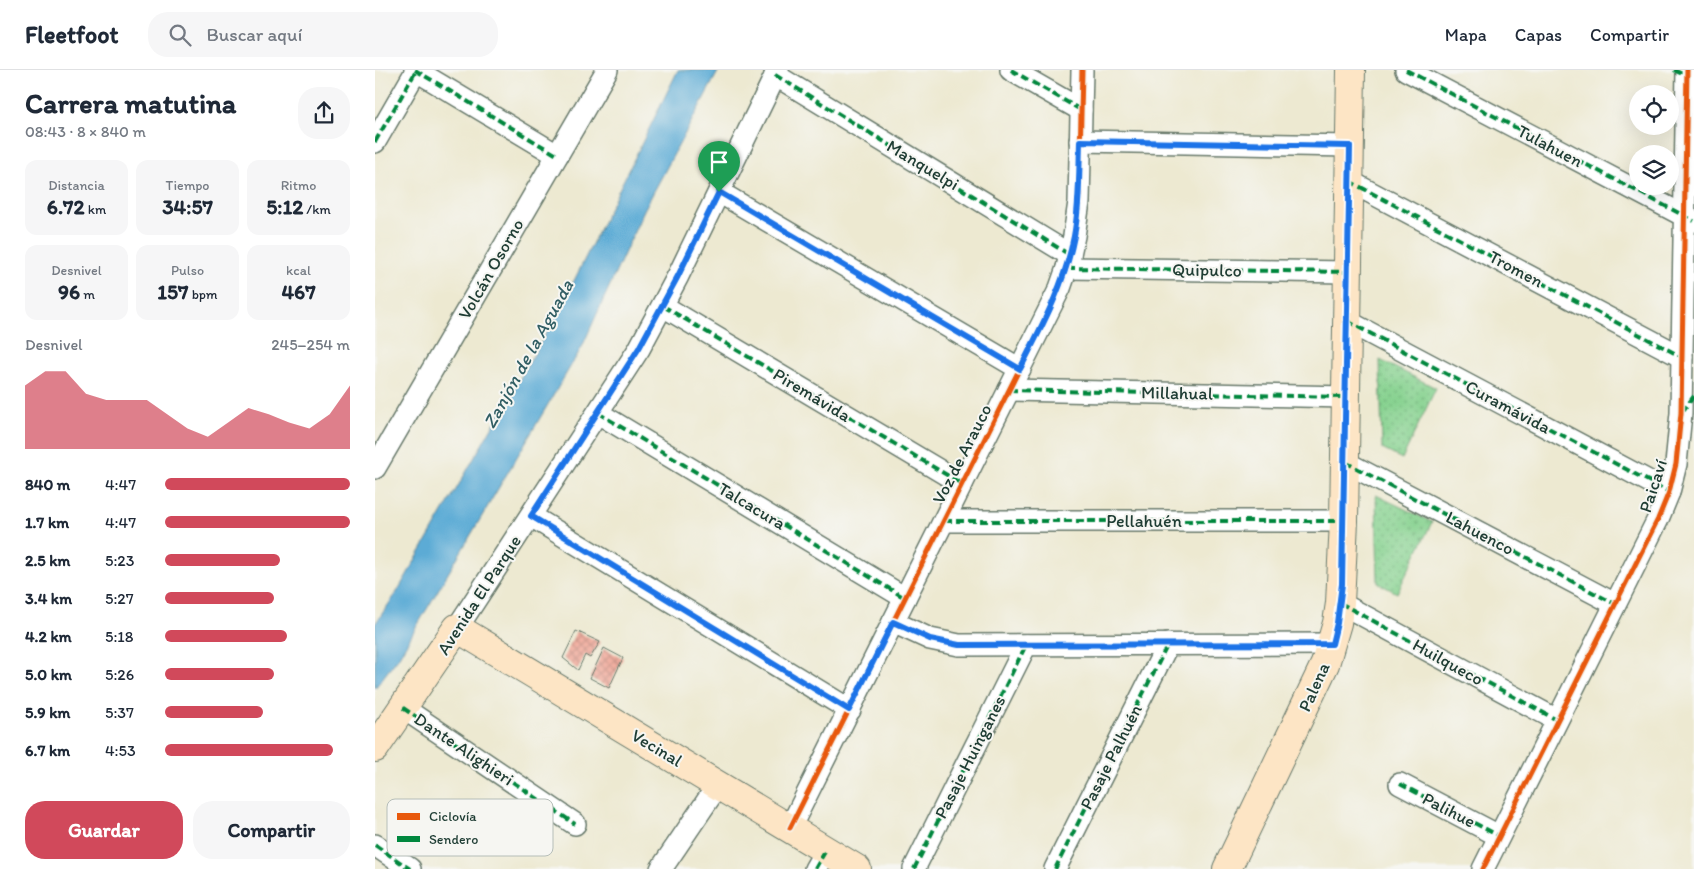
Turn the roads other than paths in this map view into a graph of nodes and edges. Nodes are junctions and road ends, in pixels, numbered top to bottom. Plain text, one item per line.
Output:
1 (415, 70) edge
2 (607, 70) edge
3 (1011, 70) edge
4 (1082, 70) edge
5 (1351, 70) edge
6 (1406, 70) edge
7 (776, 73) edge
8 (1685, 74) edge
9 (1081, 110) junction
10 (1080, 141) junction
11 (375, 142) edge
12 (1350, 146) junction
13 (557, 155) junction
14 (1349, 181) junction
15 (719, 192) junction
16 (1689, 219) edge
17 (1068, 261) junction
18 (1348, 272) junction
19 (663, 306) junction
20 (1347, 321) junction
21 (1682, 357) junction
22 (1020, 369) junction
23 (1009, 390) junction
24 (1346, 397) junction
25 (1688, 404) edge
26 (598, 413) junction
27 (1345, 462) junction
28 (375, 468) edge
29 (1685, 469) edge
30 (962, 484) junction
31 (1669, 492) junction
32 (531, 516) junction
33 (944, 521) junction
34 (1343, 521) junction
35 (905, 598) junction
36 (1340, 603) junction
37 (1615, 604) junction
38 (893, 622) junction
39 (457, 628) junction
40 (1168, 644) junction
41 (1332, 644) junction
42 (1026, 645) junction
43 (403, 708) junction
44 (849, 710) junction
45 (1557, 720) junction
46 (375, 748) edge
47 (1399, 784) dead end
48 (718, 785) junction
49 (538, 799) edge
50 (553, 809) edge
51 (575, 824) dead end
52 (790, 828) junction
53 (1499, 836) junction
54 (375, 846) edge
55 (387, 854) edge
56 (390, 856) edge
57 (821, 860) edge
58 (410, 869) edge
59 (661, 869) edge
60 (857, 869) edge
61 (914, 869) edge
62 (1055, 869) edge
63 (1227, 869) edge
64 (1483, 869) edge

1 - 11 street
1 - 13 street
2 - 13 street, Volcán Osorno
3 - 9 street
4 - 9 street, Voz de Arauco
5 - 12 street, Palena
6 - 16 street, Tulahuen
7 - 15 street, Avenida El Parque
7 - 17 street, Manquelpi
8 - 16 street, Paicaví
9 - 10 street, Voz de Arauco
10 - 12 street
10 - 17 street, Voz de Arauco
12 - 14 street, Palena
13 - 28 street, Volcán Osorno
14 - 18 street, Palena
14 - 21 street, Tromen
15 - 19 street, Avenida El Parque
15 - 22 street
16 - 21 street, Paicaví
17 - 18 street, Quipulco
17 - 22 street, Voz de Arauco
18 - 20 street, Palena
19 - 26 street, Avenida El Parque
19 - 30 street, Piremávida
20 - 24 street, Palena
20 - 31 street, Curamávida
21 - 25 street, Paicaví
22 - 23 street, Voz de Arauco
23 - 24 street, Millahual
23 - 30 street, Voz de Arauco
24 - 27 street, Palena
25 - 29 street, Paicaví
26 - 32 street, Avenida El Parque
26 - 35 street, Talcacura
27 - 34 street, Palena
27 - 37 street, Lahuenco
29 - 31 street, Paicaví
30 - 33 street, Voz de Arauco
31 - 37 street, Paicaví
32 - 39 street, Avenida El Parque
32 - 44 street
33 - 34 street, Pellahuén
33 - 35 street, Voz de Arauco
34 - 36 street, Palena
35 - 38 street, Voz de Arauco
36 - 41 street, Palena
36 - 45 street, Huilqueco
37 - 45 street, Paicaví
38 - 42 street
38 - 44 street, Voz de Arauco
39 - 43 street, Avenida El Parque
39 - 48 street, Vecinal
40 - 41 street
40 - 42 street
40 - 62 street, Pasaje Palhuén
41 - 63 street, Palena
42 - 61 street, Pasaje Huinganes
43 - 46 street, Avenida El Parque
43 - 49 street, Dante Alighieri
44 - 52 street, Voz de Arauco
45 - 53 street, Paicaví
47 - 53 street, Palihue
48 - 52 street, Vecinal
48 - 59 street
50 - 51 street, Dante Alighieri
52 - 57 street, Vecinal
53 - 64 street, Paicaví
54 - 55 street
56 - 58 street
57 - 60 street, Vecinal

